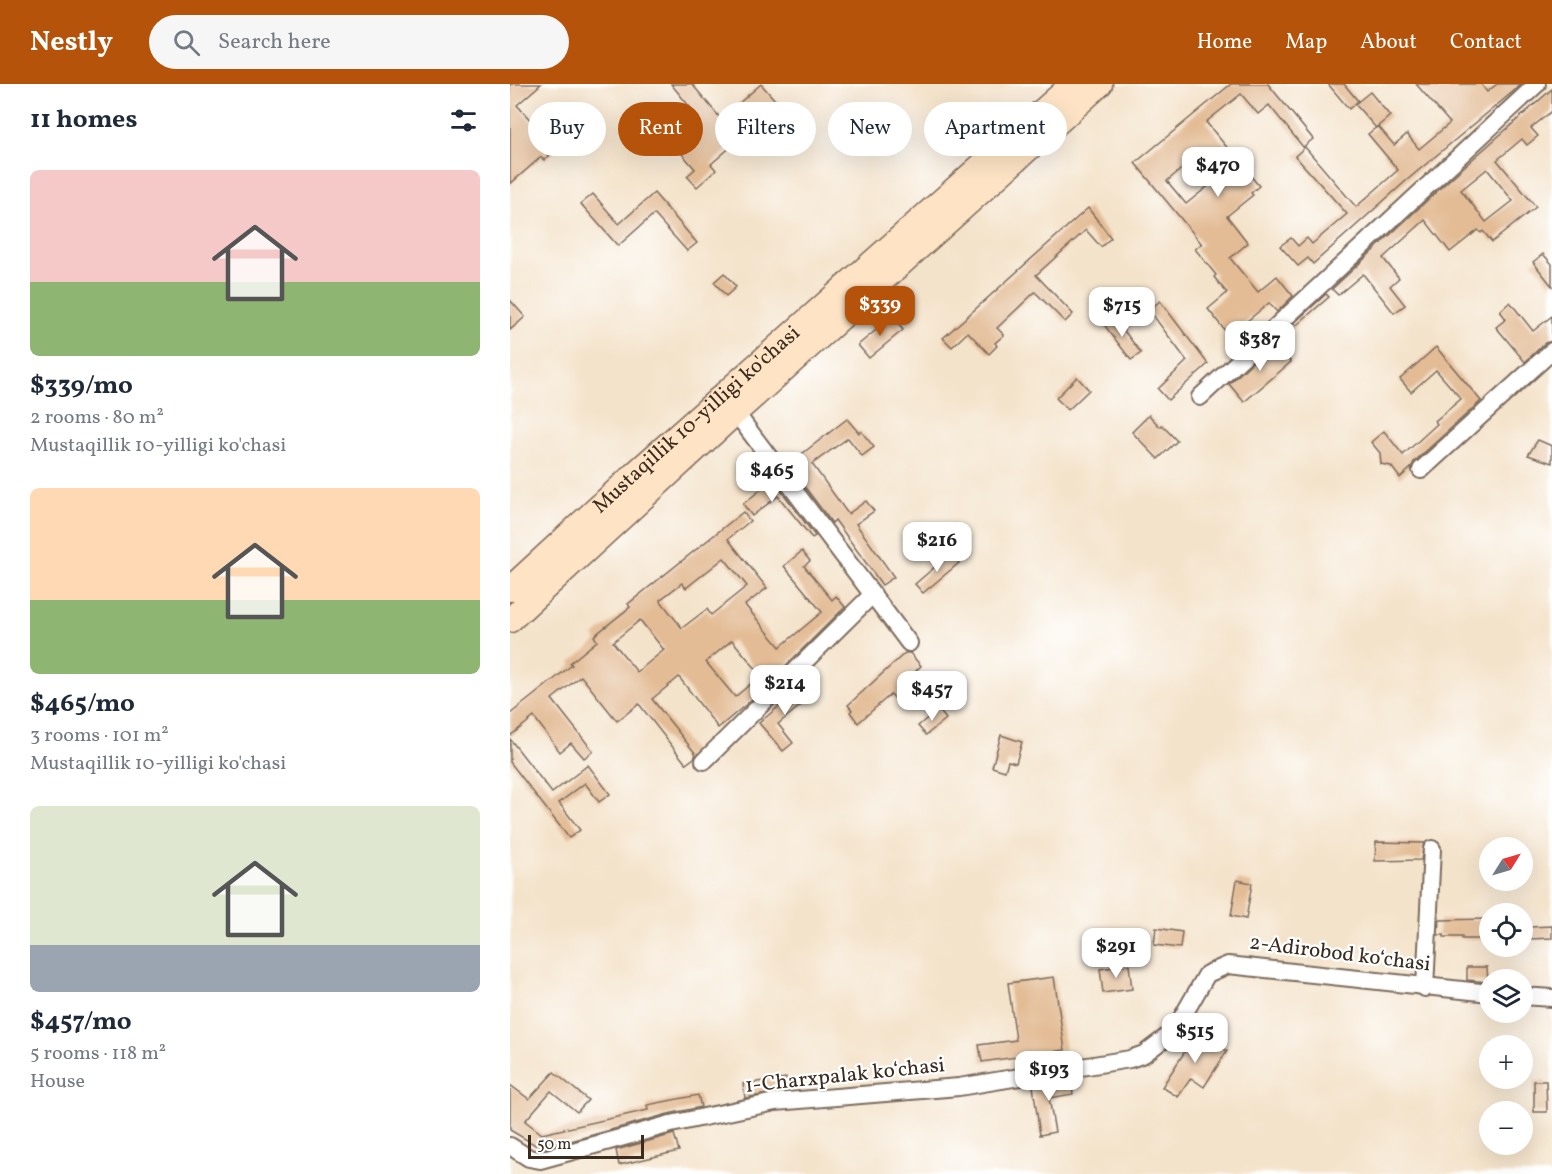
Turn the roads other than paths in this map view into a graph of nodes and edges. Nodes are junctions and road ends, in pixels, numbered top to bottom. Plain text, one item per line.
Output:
1 (1072, 84) edge
2 (1100, 84) edge
3 (1537, 84) edge
4 (1552, 351) edge
5 (1200, 397) dead end
6 (729, 405) junction
7 (1421, 470) dead end
8 (510, 589) edge
9 (873, 594) junction
10 (510, 620) edge
11 (909, 643) dead end
12 (704, 761) dead end
13 (1432, 849) dead end
14 (1425, 988) junction
15 (1479, 992) edge
16 (1533, 997) edge
17 (1552, 998) edge
18 (1154, 1048) joint
19 (510, 1146) edge

1 - 6 main road, Mustaqillik 10-yilligi ko'chasi
2 - 6 main road, Mustaqillik 10-yilligi ko'chasi
3 - 5 street
4 - 7 street
6 - 8 main road, Mustaqillik 10-yilligi ko'chasi
6 - 9 street
6 - 10 main road, Mustaqillik 10-yilligi ko'chasi
9 - 11 street
9 - 12 street
13 - 14 street
14 - 15 street, 2-Adirobod koʻchasi
14 - 18 street, 2-Adirobod koʻchasi
16 - 17 street
18 - 19 street, 1-Charxpalak koʻchasi

